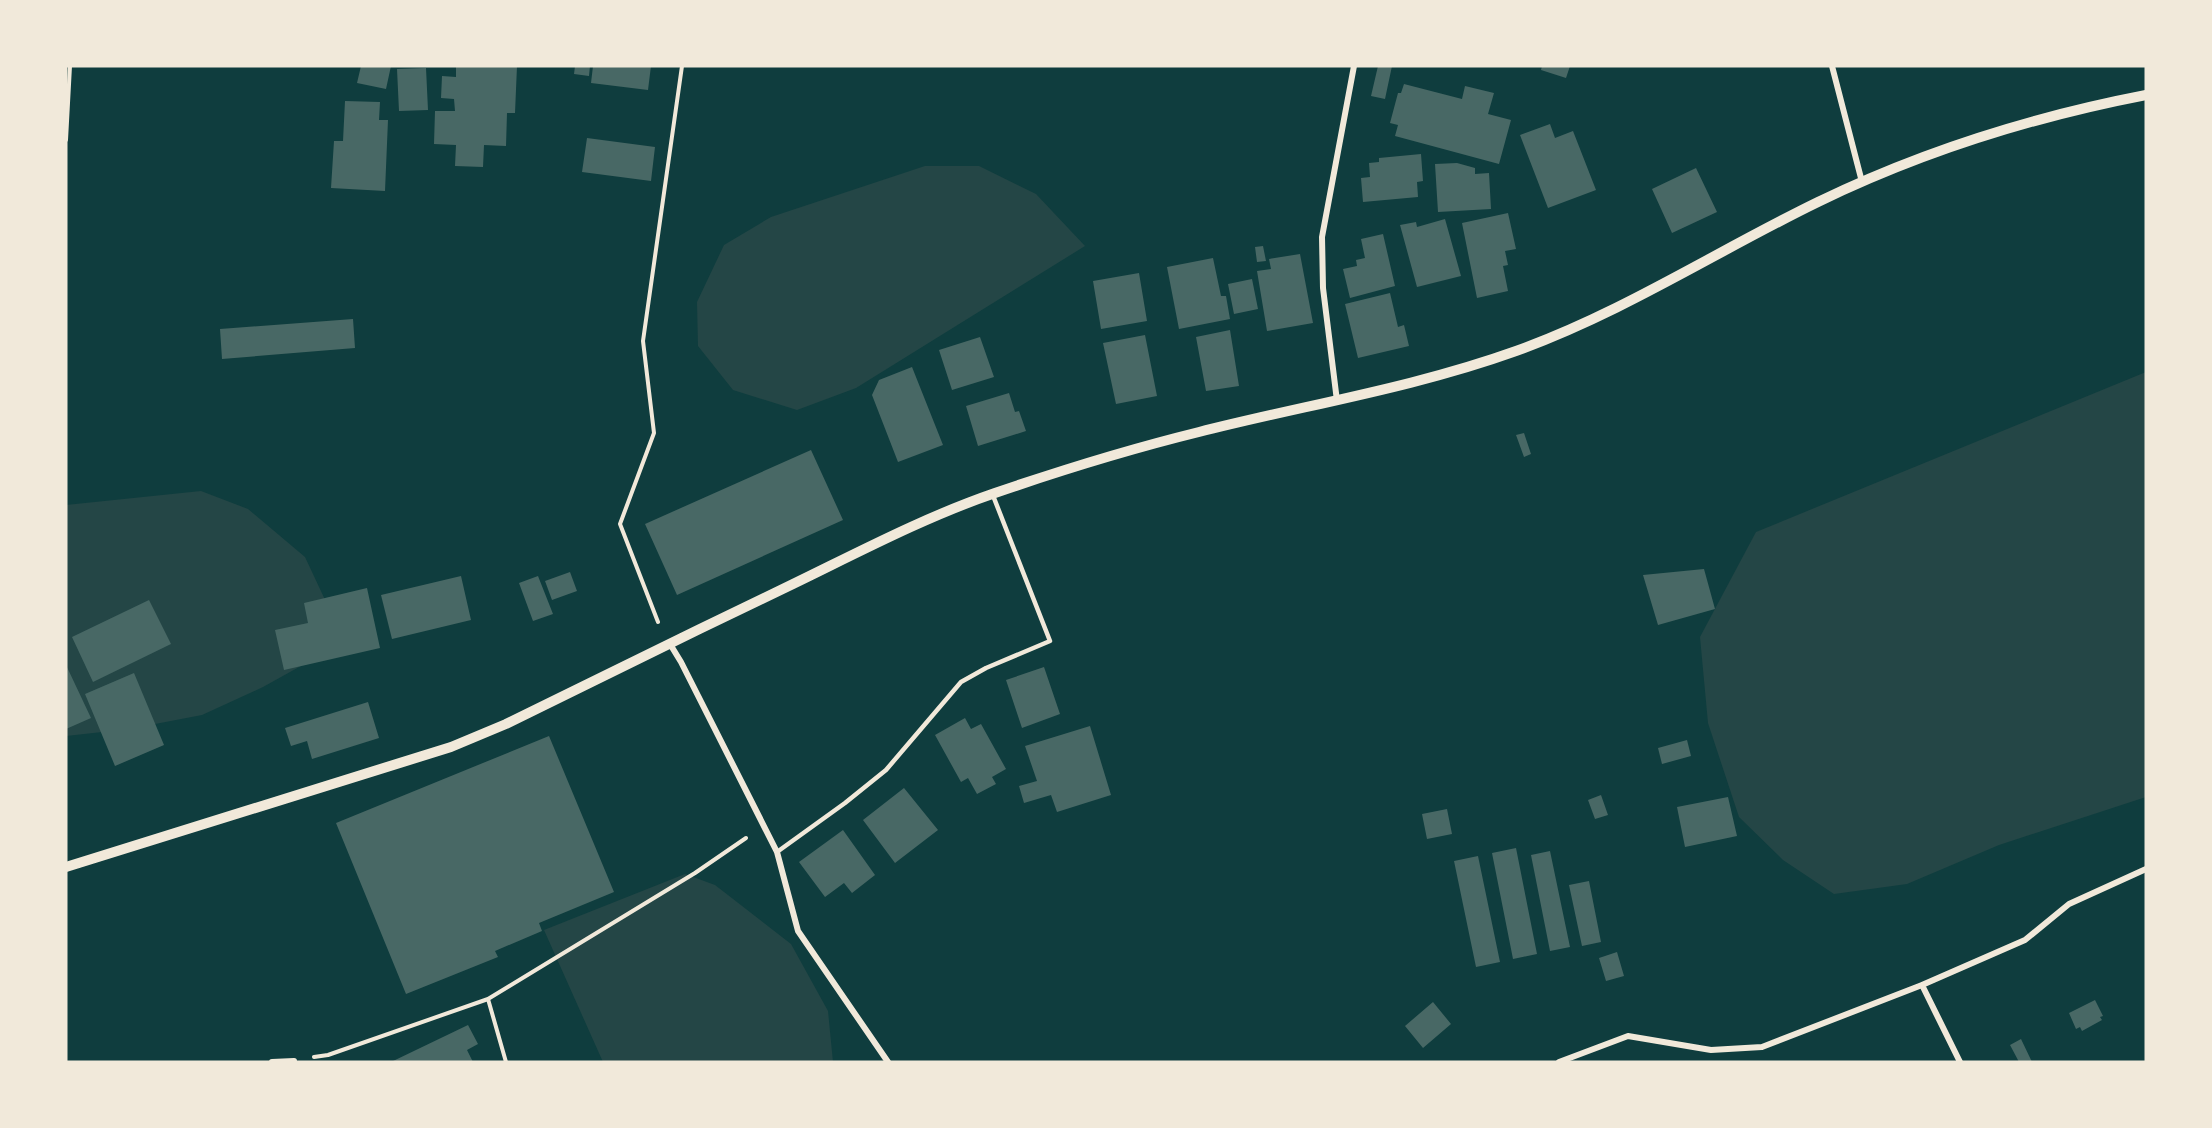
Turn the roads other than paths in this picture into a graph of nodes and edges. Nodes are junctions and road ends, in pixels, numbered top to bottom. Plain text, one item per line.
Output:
1 (1354, 66) edge
2 (1832, 66) edge
3 (2146, 95) edge
4 (1862, 182) junction
5 (1338, 402) junction
6 (992, 493) junction
7 (670, 644) junction
8 (777, 852) junction
9 (66, 867) edge
10 (2146, 869) edge
11 (1922, 985) junction
12 (294, 1060) road end
13 (272, 1062) edge
14 (888, 1062) edge
15 (1558, 1062) edge
16 (1960, 1062) edge

1 - 5 street
2 - 4 street
3 - 4 street
4 - 5 street
5 - 6 street
6 - 7 street
6 - 8 lane
7 - 8 street
7 - 9 street
8 - 14 street
10 - 11 street
11 - 15 street
11 - 16 street
12 - 13 street

